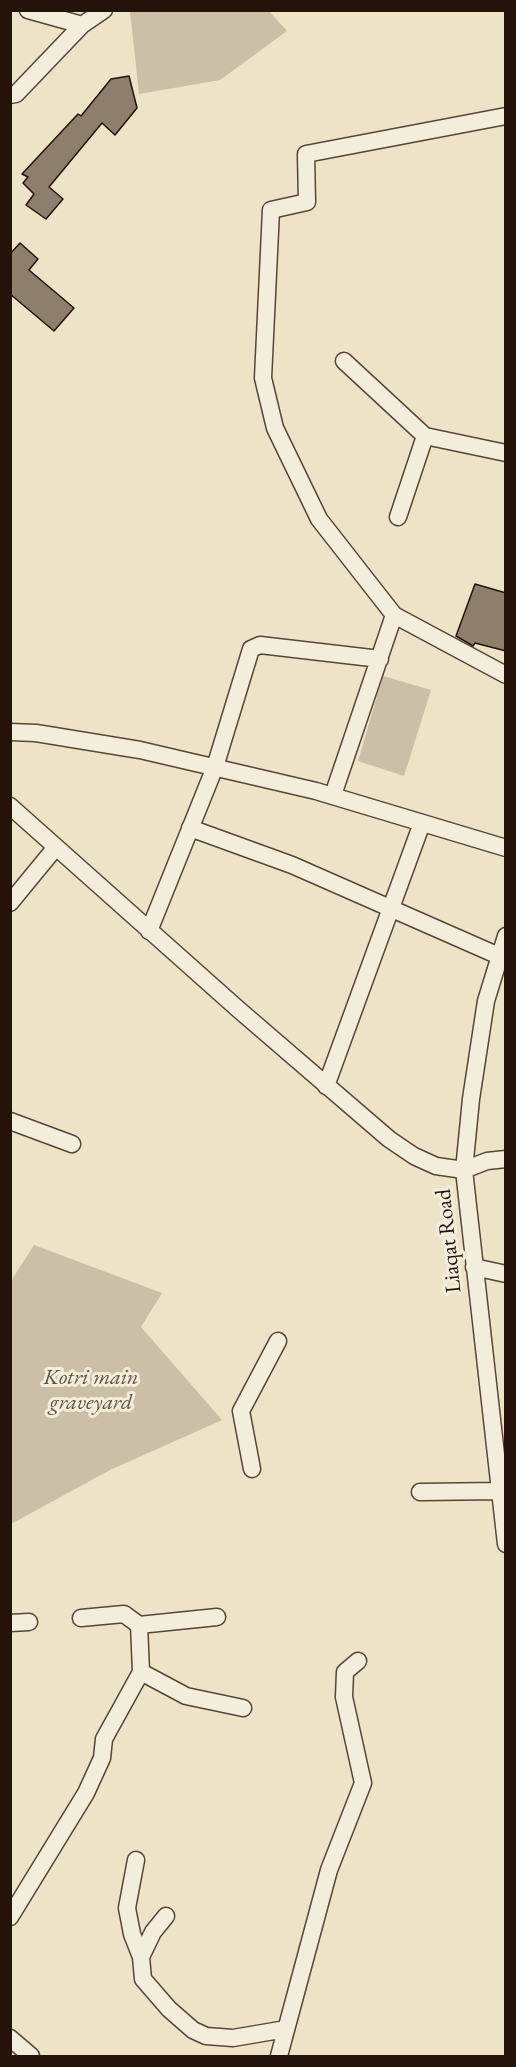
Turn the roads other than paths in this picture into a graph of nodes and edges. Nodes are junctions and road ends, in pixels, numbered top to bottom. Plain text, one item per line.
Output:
1 (28, 10) edge
2 (104, 10) edge
3 (65, 15) edge
4 (82, 25) junction
5 (10, 95) edge
6 (506, 116) edge
7 (344, 361) dead end
8 (425, 436) junction
9 (506, 453) edge
10 (398, 517) dead end
11 (394, 615) junction
12 (380, 659) junction
13 (506, 675) edge
14 (12, 730) edge
15 (215, 767) junction
16 (333, 795) junction
17 (10, 806) edge
18 (422, 823) junction
19 (190, 828) junction
20 (56, 847) junction
21 (506, 848) edge
22 (10, 903) edge
23 (390, 909) junction
24 (149, 931) junction
25 (506, 936) edge
26 (500, 956) junction
27 (326, 1086) junction
28 (10, 1121) edge
29 (72, 1144) dead end
30 (506, 1159) edge
31 (464, 1170) junction
32 (474, 1267) junction
33 (506, 1274) edge
34 (278, 1341) dead end
35 (252, 1469) dead end
36 (499, 1491) junction
37 (420, 1492) dead end
38 (506, 1544) edge
39 (217, 1617) dead end
40 (81, 1618) dead end
41 (29, 1622) dead end
42 (10, 1623) edge
43 (140, 1625) junction
44 (358, 1661) dead end
45 (141, 1672) junction
46 (243, 1708) dead end
47 (136, 1860) dead end
48 (18, 1889) edge
49 (10, 1917) edge
50 (166, 1917) dead end
51 (141, 1957) junction
52 (286, 2029) junction
53 (10, 2038) edge
54 (31, 2056) edge
55 (279, 2056) edge

1 - 3 street
2 - 4 street
3 - 4 street
4 - 5 street
6 - 11 street
7 - 8 street
8 - 9 street
8 - 10 street
11 - 12 street
11 - 13 street
12 - 15 street
12 - 16 street
14 - 15 street
15 - 16 street
15 - 19 street
16 - 18 street
17 - 20 street
18 - 21 street
18 - 23 street
19 - 23 street
19 - 24 street
20 - 22 street
20 - 24 street
23 - 26 street
23 - 27 street
24 - 27 street
25 - 26 street, Liaqat Road
26 - 31 street, Liaqat Road
27 - 31 street
28 - 29 street
30 - 31 street
31 - 32 street, Liaqat Road
32 - 33 street
32 - 36 street, Liaqat Road
34 - 35 street
36 - 37 street
36 - 38 street, Liaqat Road
39 - 43 street
40 - 43 street
41 - 42 street
43 - 45 street
44 - 52 street
45 - 46 street
45 - 48 street
47 - 51 street
48 - 49 street
50 - 51 street
51 - 52 street
52 - 55 street
53 - 54 street

